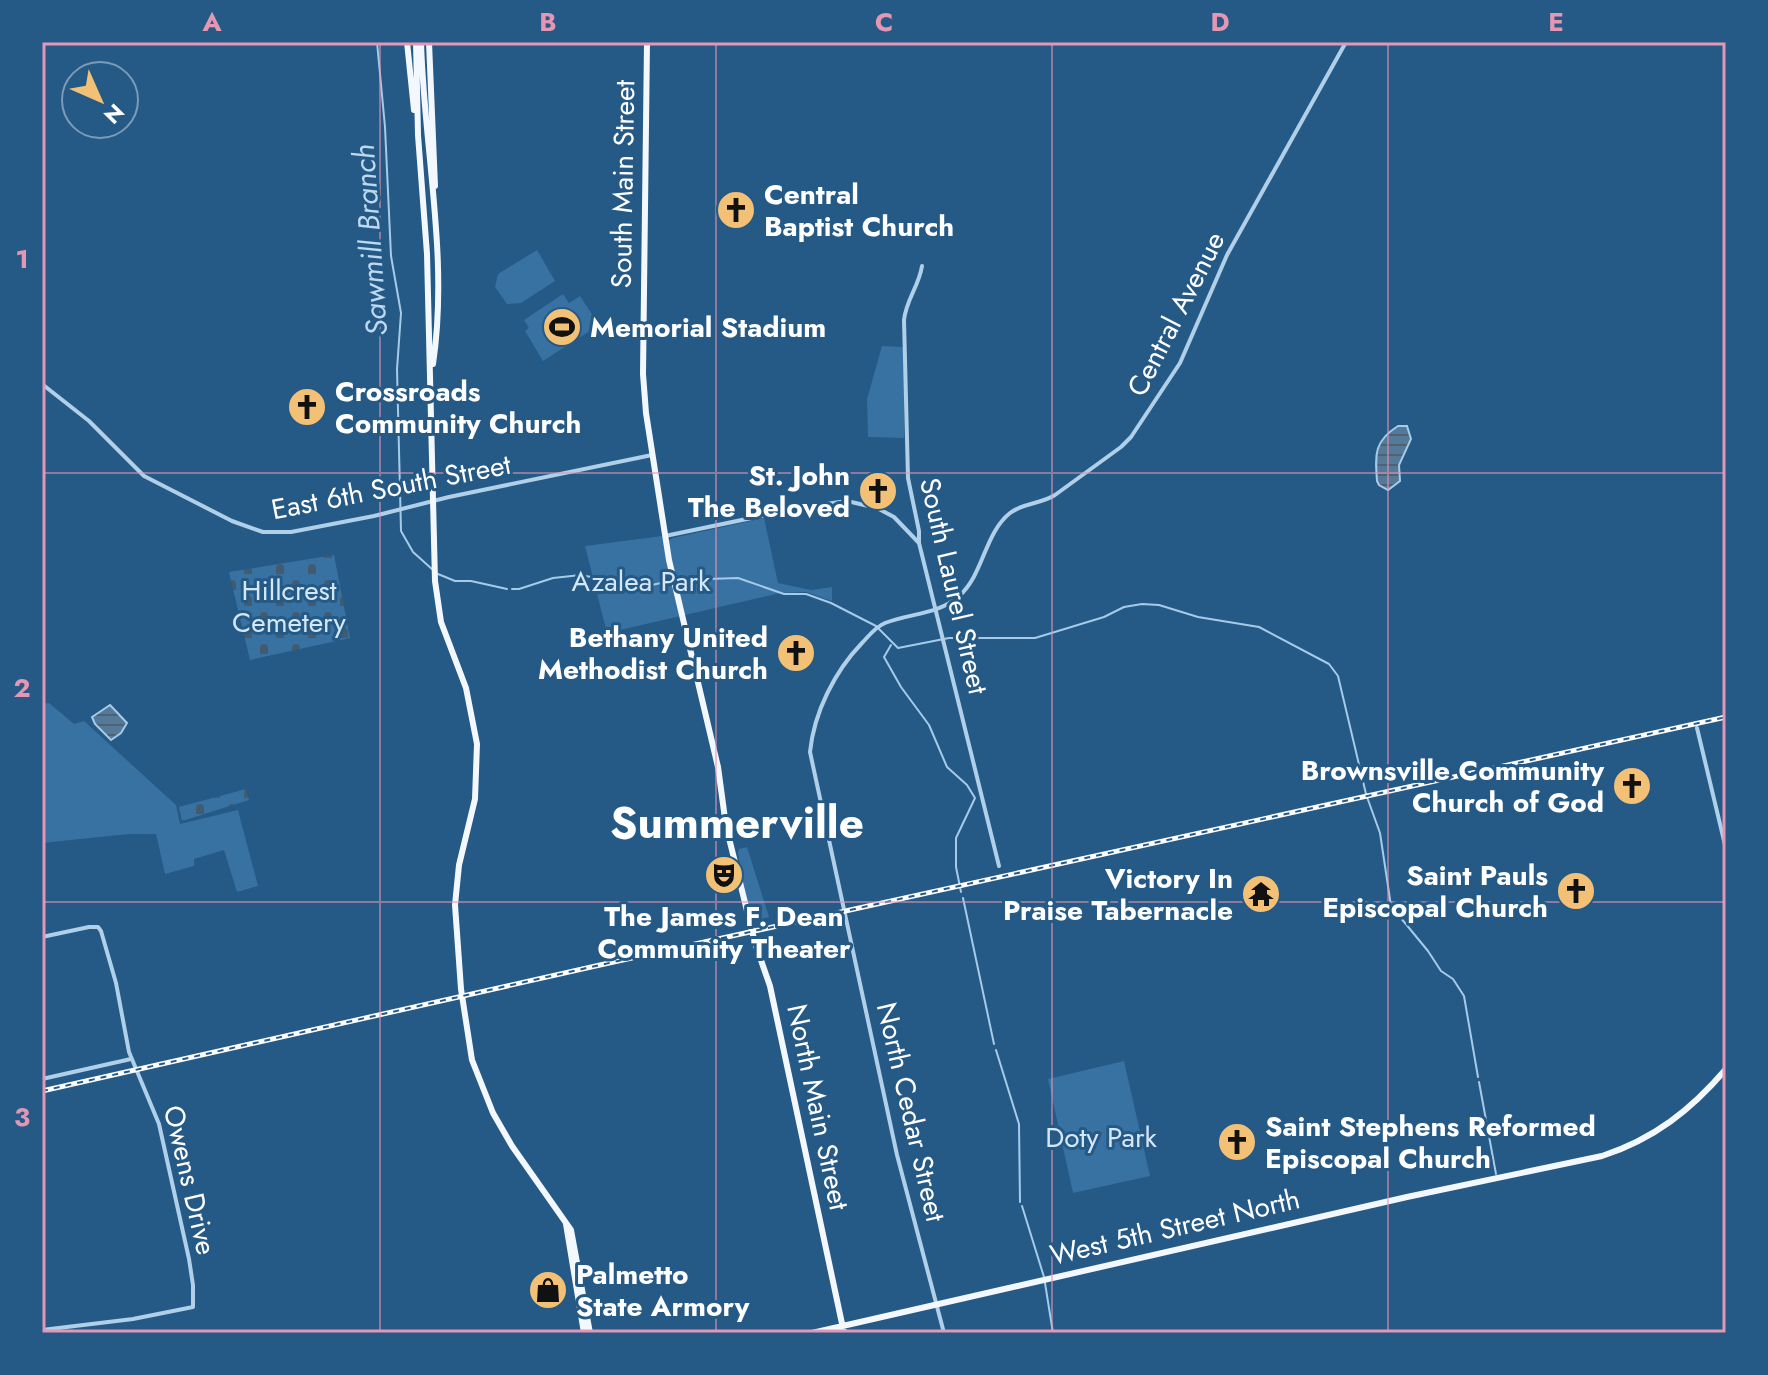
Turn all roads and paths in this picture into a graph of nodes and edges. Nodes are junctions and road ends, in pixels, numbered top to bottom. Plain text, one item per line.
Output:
1 (407, 42) edge
2 (418, 42) edge
3 (429, 42) edge
4 (647, 42) edge
5 (1346, 42) edge
6 (418, 135) junction
7 (436, 219) junction
8 (922, 266) dead end
9 (431, 376) junction
10 (42, 384) edge
11 (652, 455) junction
12 (433, 501) junction
13 (665, 536) junction
14 (919, 543) junction
15 (936, 610) junction
16 (1697, 728) dead end
17 (810, 752) joint
18 (731, 847) joint
19 (1726, 849) edge
20 (999, 866) dead end
21 (42, 937) edge
22 (129, 1052) junction
23 (131, 1059) junction
24 (120, 1062) junction
25 (1726, 1069) edge
26 (42, 1079) edge
27 (566, 1224) junction
28 (938, 1304) junction
29 (42, 1330) edge
30 (844, 1330) edge
31 (584, 1333) edge
32 (590, 1333) edge
33 (812, 1333) edge
34 (944, 1333) edge

1 - 6 main road
2 - 6 main road
2 - 7 main road
3 - 7 main road
4 - 11 main road, South Main Street
5 - 15 street, Central Avenue
6 - 9 main road
7 - 9 main road
8 - 14 street, South Laurel Street
9 - 12 main road
10 - 12 street, East 6th South Street
11 - 12 street, East 6th South Street
11 - 13 main road, South Main Street
12 - 27 main road
13 - 14 street
13 - 18 main road, South Main Street
14 - 15 street, South Laurel Street
15 - 17 street, Central Avenue
15 - 20 street, South Laurel Street
16 - 19 street
17 - 28 street, North Cedar Street
18 - 30 main road, North Main Street
21 - 22 street, Owens Drive
22 - 23 street, Owens Drive
22 - 24 street
23 - 24 street
23 - 29 street, Owens Drive
24 - 26 street
25 - 28 main road, West 5th Street North
27 - 31 main road
27 - 32 main road
28 - 30 main road, West 5th Street North
28 - 34 street, North Cedar Street
30 - 33 main road, West 5th Street North

